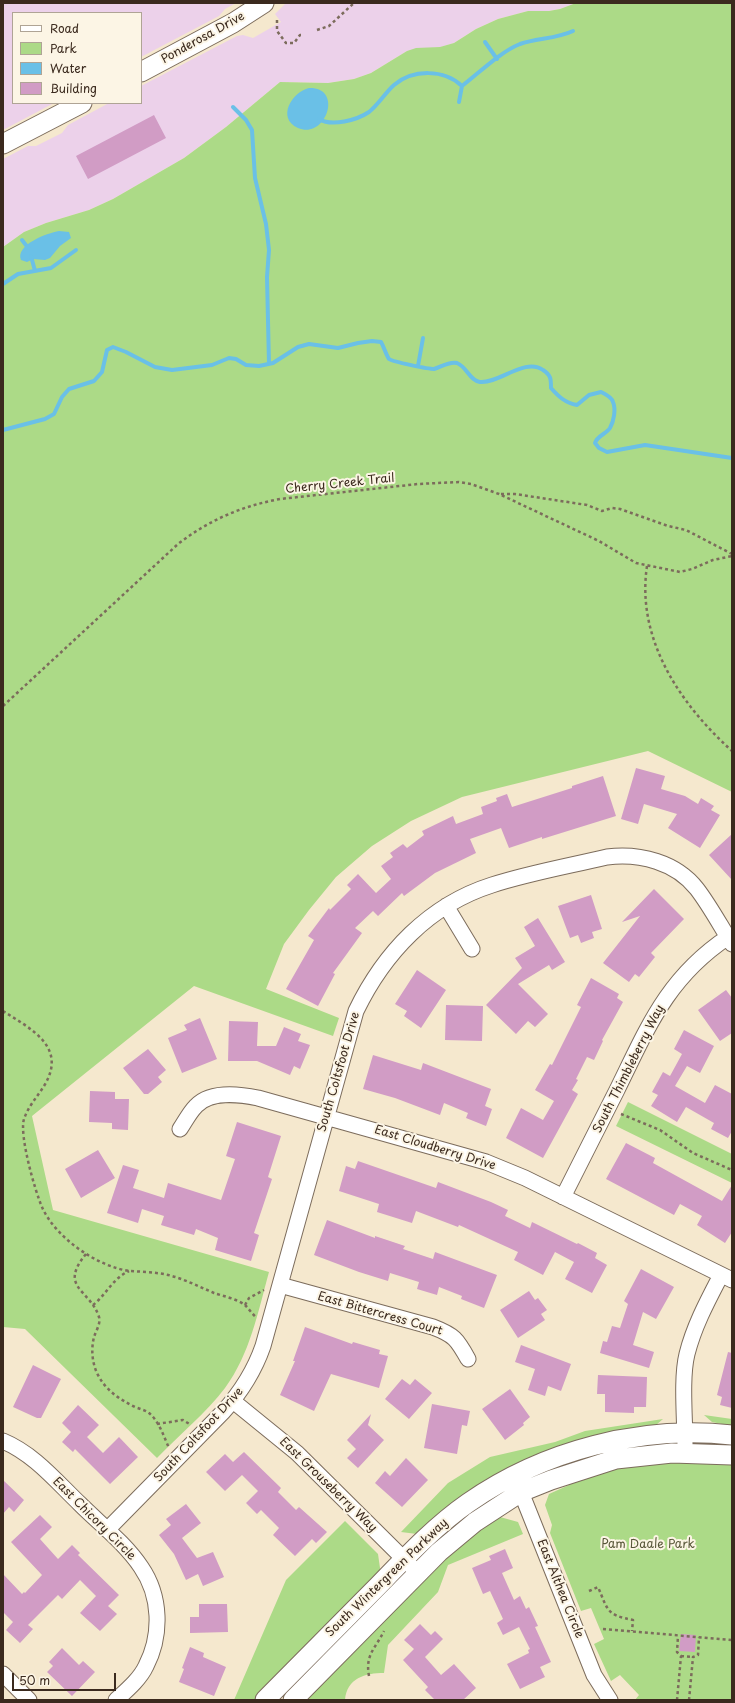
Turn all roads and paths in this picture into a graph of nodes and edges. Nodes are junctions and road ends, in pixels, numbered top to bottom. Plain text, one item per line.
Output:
1 (264, 3) edge
2 (354, 3) edge
3 (277, 20) dead end
4 (317, 30) dead end
5 (302, 35) dead end
6 (142, 71) edge
7 (80, 104) edge
8 (3, 144) edge
9 (499, 494) junction
10 (732, 555) edge
11 (647, 566) junction
12 (3, 706) edge
13 (732, 751) edge
14 (446, 906) junction
15 (730, 940) edge
16 (472, 949) dead end
17 (3, 1011) edge
18 (620, 1113) dead end
19 (326, 1117) junction
20 (180, 1129) dead end
21 (732, 1170) edge
22 (563, 1197) junction
23 (86, 1254) junction
24 (129, 1271) junction
25 (727, 1277) edge
26 (273, 1287) junction
27 (93, 1305) junction
28 (245, 1305) junction
29 (258, 1318) dead end
30 (468, 1359) dead end
31 (233, 1402) junction
32 (158, 1424) junction
33 (192, 1426) dead end
34 (685, 1433) junction
35 (732, 1435) edge
36 (3, 1441) edge
37 (169, 1449) dead end
38 (686, 1453) junction
39 (732, 1455) edge
40 (518, 1484) junction
41 (107, 1530) junction
42 (404, 1559) junction
43 (418, 1573) junction
44 (588, 1591) dead end
45 (385, 1625) dead end
46 (603, 1629) dead end
47 (632, 1631) junction
48 (678, 1636) junction
49 (699, 1637) junction
50 (732, 1640) edge
51 (682, 1656) junction
52 (693, 1657) junction
53 (3, 1674) edge
54 (369, 1676) dead end
55 (29, 1700) edge
56 (116, 1700) edge
57 (265, 1700) edge
58 (293, 1700) edge
59 (610, 1700) edge
60 (677, 1700) edge
61 (689, 1700) edge

1 - 6 street, Ponderosa Drive
2 - 4 path
3 - 5 path
7 - 8 street
9 - 10 path
9 - 11 path, Cherry Creek Trail
9 - 12 path, Cherry Creek Trail
10 - 11 path, Cherry Creek Trail
11 - 13 path
14 - 15 street, South Coltsfoot Drive
14 - 16 street
14 - 19 street, South Coltsfoot Drive
15 - 22 street, South Thimbleberry Way
17 - 23 path
18 - 21 path
19 - 20 street, East Cloudberry Drive
19 - 22 street, East Cloudberry Drive
19 - 26 street, South Coltsfoot Drive
22 - 25 street, East Cloudberry Drive
23 - 24 path
23 - 27 path
24 - 27 path
24 - 28 path
25 - 34 street
26 - 28 path
26 - 30 street, East Bittercress Court
26 - 31 street, South Coltsfoot Drive
27 - 32 path
28 - 29 path
31 - 41 street, South Coltsfoot Drive
31 - 42 street, East Grouseberry Way
32 - 33 path
32 - 37 path
34 - 35 street, South Wintergreen Parkway
34 - 38 street
34 - 40 street, South Wintergreen Parkway
36 - 41 street, East Chicory Circle
38 - 39 street, South Wintergreen Parkway
38 - 40 street, South Wintergreen Parkway
40 - 42 street, South Wintergreen Parkway
40 - 43 street, South Wintergreen Parkway
40 - 59 street, East Althea Circle
41 - 56 street, East Chicory Circle
42 - 43 street, East Grouseberry Way
42 - 57 street, South Wintergreen Parkway
43 - 58 street, South Wintergreen Parkway
44 - 47 path
45 - 54 path
46 - 47 path
47 - 48 path
48 - 49 path
48 - 51 path
49 - 50 path
49 - 52 path
51 - 52 path
51 - 60 path
52 - 61 path
53 - 55 street

